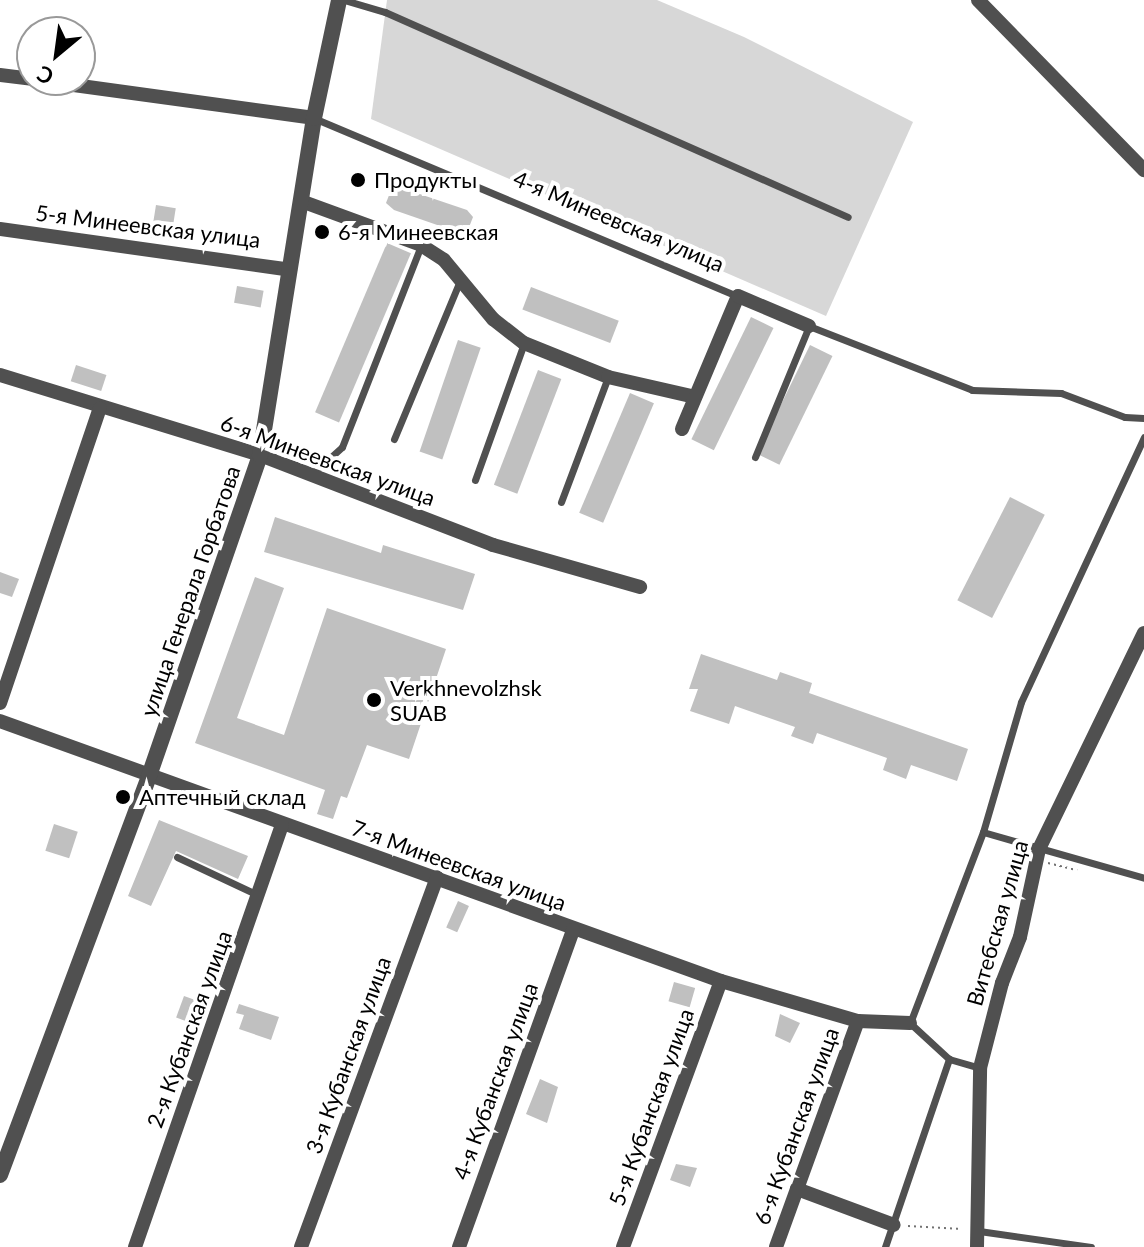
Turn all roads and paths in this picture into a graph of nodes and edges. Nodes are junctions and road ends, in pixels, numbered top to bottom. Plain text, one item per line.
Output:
1 (342, 0) edge
2 (978, 0) edge
3 (96, 88) edge
4 (314, 118) junction
5 (1144, 170) edge
6 (301, 201) junction
7 (848, 217) dead end
8 (0, 229) edge
9 (421, 245) junction
10 (290, 270) junction
11 (459, 283) junction
12 (738, 296) junction
13 (809, 326) junction
14 (524, 343) junction
15 (0, 375) edge
16 (608, 377) junction
17 (695, 397) junction
18 (100, 408) junction
19 (1144, 418) edge
20 (682, 429) dead end
21 (1144, 437) edge
22 (394, 439) dead end
23 (260, 455) junction
24 (755, 457) dead end
25 (311, 475) junction
26 (475, 480) dead end
27 (561, 502) dead end
28 (640, 587) dead end
29 (1144, 633) edge
30 (0, 703) edge
31 (0, 721) edge
32 (149, 776) junction
33 (282, 825) junction
34 (983, 832) junction
35 (1039, 849) junction
36 (177, 857) dead end
37 (437, 877) junction
38 (1144, 878) edge
39 (260, 896) junction
40 (573, 930) junction
41 (721, 981) junction
42 (858, 1021) junction
43 (910, 1023) junction
44 (949, 1059) junction
45 (980, 1068) junction
46 (0, 1175) edge
47 (797, 1189) junction
48 (894, 1225) junction
49 (979, 1231) junction
50 (135, 1247) edge
51 (301, 1247) edge
52 (459, 1247) edge
53 (623, 1247) edge
54 (776, 1247) edge
55 (885, 1247) edge
56 (977, 1247) edge
57 (1091, 1247) edge

1 - 4 street, улица Генерала Горбатова
1 - 7 lane
2 - 5 street
3 - 4 street, 4-я Минеевская улица
4 - 6 street, улица Генерала Горбатова
4 - 12 lane, 4-я Минеевская улица
6 - 9 street
6 - 10 street, улица Генерала Горбатова
8 - 10 street, 5-я Минеевская улица
9 - 11 street
9 - 25 lane
10 - 23 street, улица Генерала Горбатова
11 - 14 street
11 - 22 lane
12 - 13 street, 4-я Минеевская улица
12 - 17 street
13 - 19 lane
13 - 24 lane
14 - 16 street
14 - 26 lane
15 - 18 street, 6-я Минеевская улица
16 - 17 street
16 - 27 lane
17 - 20 street
18 - 23 street, 6-я Минеевская улица
18 - 30 street
21 - 34 lane
23 - 25 street, 6-я Минеевская улица
23 - 32 street, улица Генерала Горбатова
25 - 28 street, 6-я Минеевская улица
29 - 35 street, Витебская улица
31 - 32 street, 7-я Минеевская улица
32 - 33 street, 7-я Минеевская улица
32 - 46 street, улица Генерала Горбатова
33 - 37 street, 7-я Минеевская улица
33 - 39 street, 2-я Кубанская улица
34 - 35 lane
34 - 43 lane
35 - 38 lane
35 - 45 street, Витебская улица
36 - 39 lane
37 - 40 street, 7-я Минеевская улица
37 - 51 street, 3-я Кубанская улица
39 - 50 street, 2-я Кубанская улица
40 - 41 street, 7-я Минеевская улица
40 - 52 street, 4-я Кубанская улица
41 - 42 street, 7-я Минеевская улица
41 - 53 street, 5-я Кубанская улица
42 - 43 street, 7-я Минеевская улица
42 - 47 street, 6-я Кубанская улица
43 - 44 lane
44 - 45 lane
44 - 48 lane
45 - 49 street, Витебская улица
47 - 48 street
47 - 54 street, 6-я Кубанская улица
48 - 49 path
48 - 55 lane
49 - 56 street, Витебская улица
49 - 57 lane

